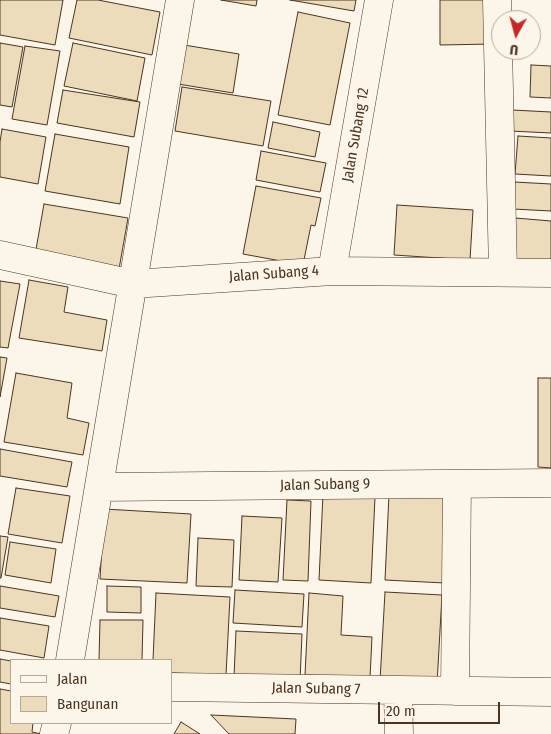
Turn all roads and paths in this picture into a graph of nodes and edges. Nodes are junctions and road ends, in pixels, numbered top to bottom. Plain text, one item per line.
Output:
1 (180, 0) edge
2 (379, 0) edge
3 (497, 0) edge
4 (0, 255) edge
5 (332, 271) junction
6 (503, 272) junction
7 (551, 273) edge
8 (132, 284) junction
9 (551, 483) edge
10 (458, 484) junction
11 (99, 487) junction
12 (70, 659) edge
13 (172, 687) edge
14 (398, 691) junction
15 (455, 691) junction
16 (551, 692) edge
17 (398, 734) edge

1 - 8 street
2 - 5 street, Jalan Subang 12
3 - 6 street
4 - 8 street, Jalan Subang 4
5 - 6 street, Jalan Subang 4
5 - 8 street, Jalan Subang 4
6 - 7 street, Jalan Subang 4
8 - 11 street
9 - 10 street, Jalan Subang 9
10 - 11 street, Jalan Subang 9
10 - 15 street
11 - 12 street
13 - 14 street, Jalan Subang 7
14 - 15 street, Jalan Subang 7
14 - 17 street
15 - 16 street, Jalan Subang 7

